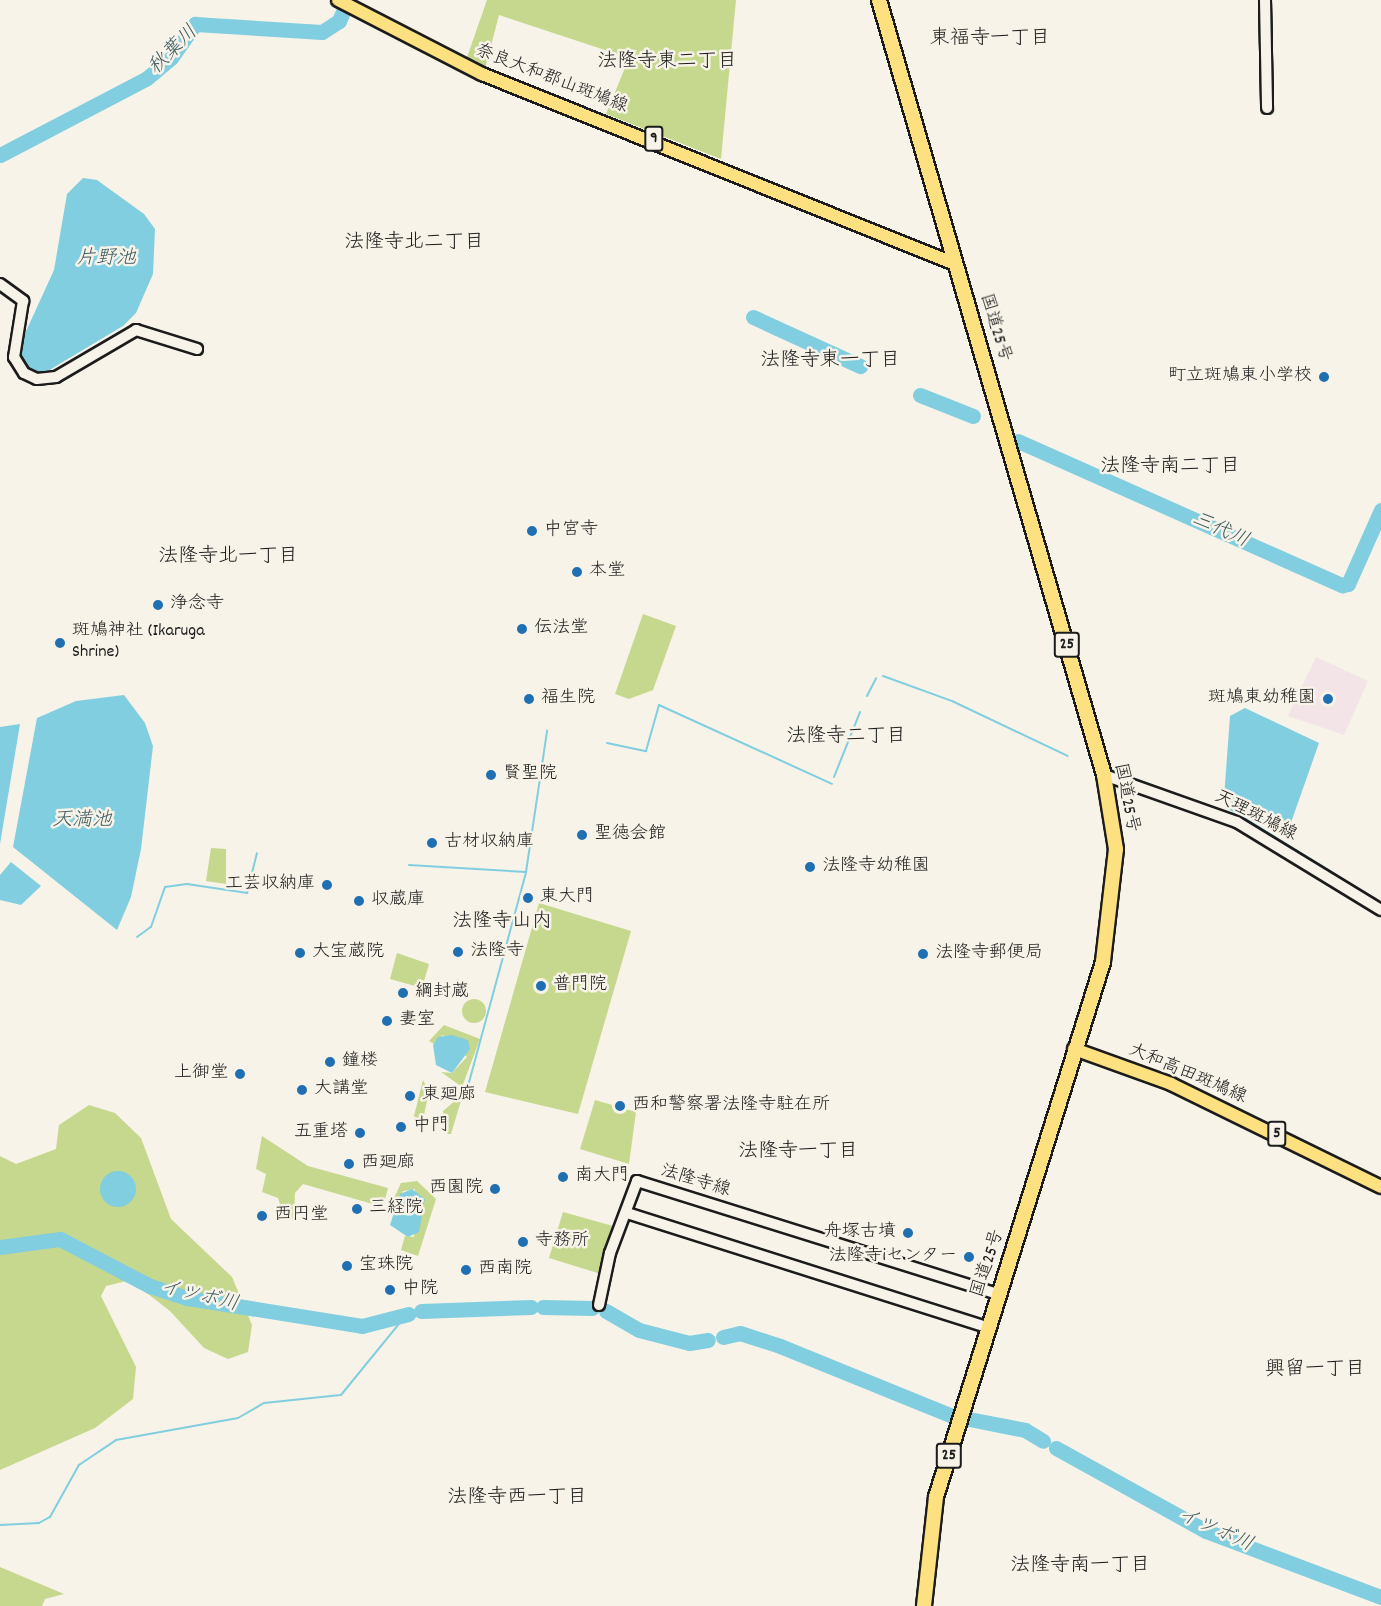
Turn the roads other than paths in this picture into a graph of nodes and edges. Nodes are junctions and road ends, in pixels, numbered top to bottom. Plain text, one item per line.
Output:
1 (879, 0) edge
2 (1265, 0) edge
3 (339, 1) edge
4 (1267, 108) dead end
5 (955, 264) junction
6 (0, 284) edge
7 (197, 350) dead end
8 (1104, 775) junction
9 (1381, 910) edge
10 (1074, 1049) junction
11 (1381, 1187) edge
12 (627, 1214) junction
13 (998, 1294) junction
14 (599, 1305) dead end
15 (987, 1327) junction
16 (924, 1606) edge

1 - 5 highway, 国道25号 / 25
2 - 4 main road
3 - 5 main road, 奈良大和郡山斑鳩線 / 9
5 - 8 highway, 国道25号 / 25
6 - 7 main road
8 - 9 main road, 天理斑鳩線
8 - 10 highway, 国道25号 / 25
10 - 11 main road, 大和高田斑鳩線 / 5
10 - 13 highway, 国道25号 / 25
12 - 13 main road, 法隆寺線
12 - 14 main road
12 - 15 main road
13 - 15 highway, 国道25号 / 25
15 - 16 highway, 国道25号 / 25

